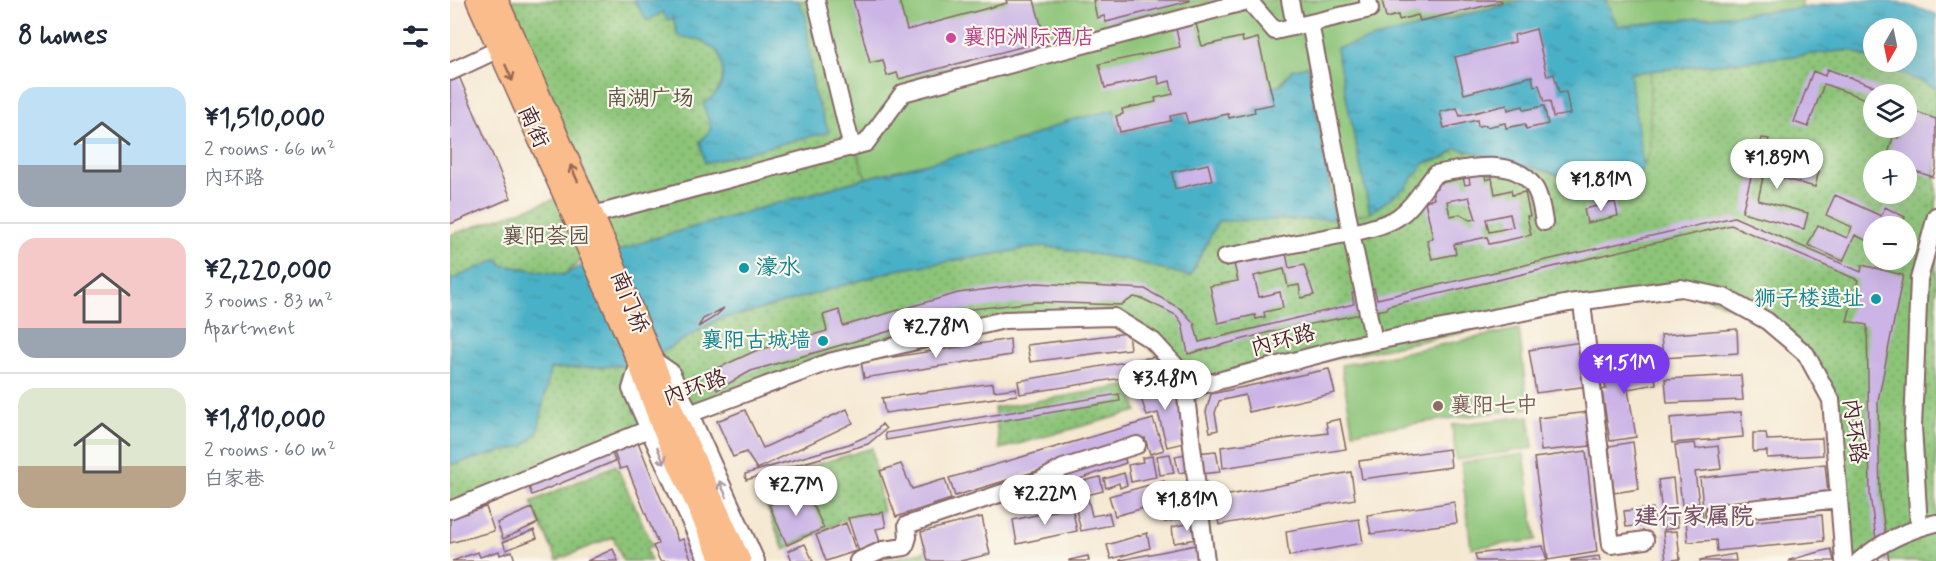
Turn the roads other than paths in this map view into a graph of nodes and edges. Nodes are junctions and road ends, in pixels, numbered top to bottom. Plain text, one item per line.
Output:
1 (477, 0) edge
2 (497, 0) edge
3 (816, 0) edge
4 (1290, 0) edge
5 (1368, 0) edge
6 (1250, 1) edge
7 (1348, 7) edge
8 (1303, 25) junction
9 (499, 49) junction
10 (450, 72) edge
11 (852, 148) junction
12 (593, 215) junction
13 (1936, 216) edge
14 (1544, 222) dead end
15 (1352, 233) junction
16 (598, 250) junction
17 (1225, 257) dead end
18 (1582, 303) junction
19 (1374, 341) junction
20 (645, 361) junction
21 (1195, 387) junction
22 (669, 421) junction
23 (1137, 445) dead end
24 (1839, 499) junction
25 (450, 510) edge
26 (1714, 513) dead end
27 (1936, 523) edge
28 (1919, 527) junction
29 (1645, 540) dead end
30 (708, 561) edge
31 (722, 561) edge
32 (740, 561) edge
33 (756, 561) edge
34 (858, 561) edge
35 (1206, 561) edge
36 (1844, 561) edge
37 (1859, 561) edge

1 - 9 main road, 南街
12 -> 2 main road, 南街
3 - 11 street
4 - 8 street
5 - 7 street
6 - 8 street
6 - 11 street
7 - 8 street
8 - 15 street
9 - 10 street
9 -> 16 main road, 南街
11 - 12 street
12 - 16 main road, 南街
13 - 28 street
14 - 15 street
15 - 17 street
15 - 19 street
16 - 20 main road, 南门桥
18 - 19 street, 内环路
18 - 24 street, 内环路
18 - 29 street
19 - 21 street, 内环路
20 - 22 main road
20 - 22 street
21 - 22 street, 内环路
21 - 35 street
22 - 25 street, 内环路
22 -> 30 street
22 - 31 main road
22 - 32 main road
33 -> 22 street
23 - 34 street
24 - 26 street
24 - 36 street, 内环路
27 - 28 street
28 - 37 street

